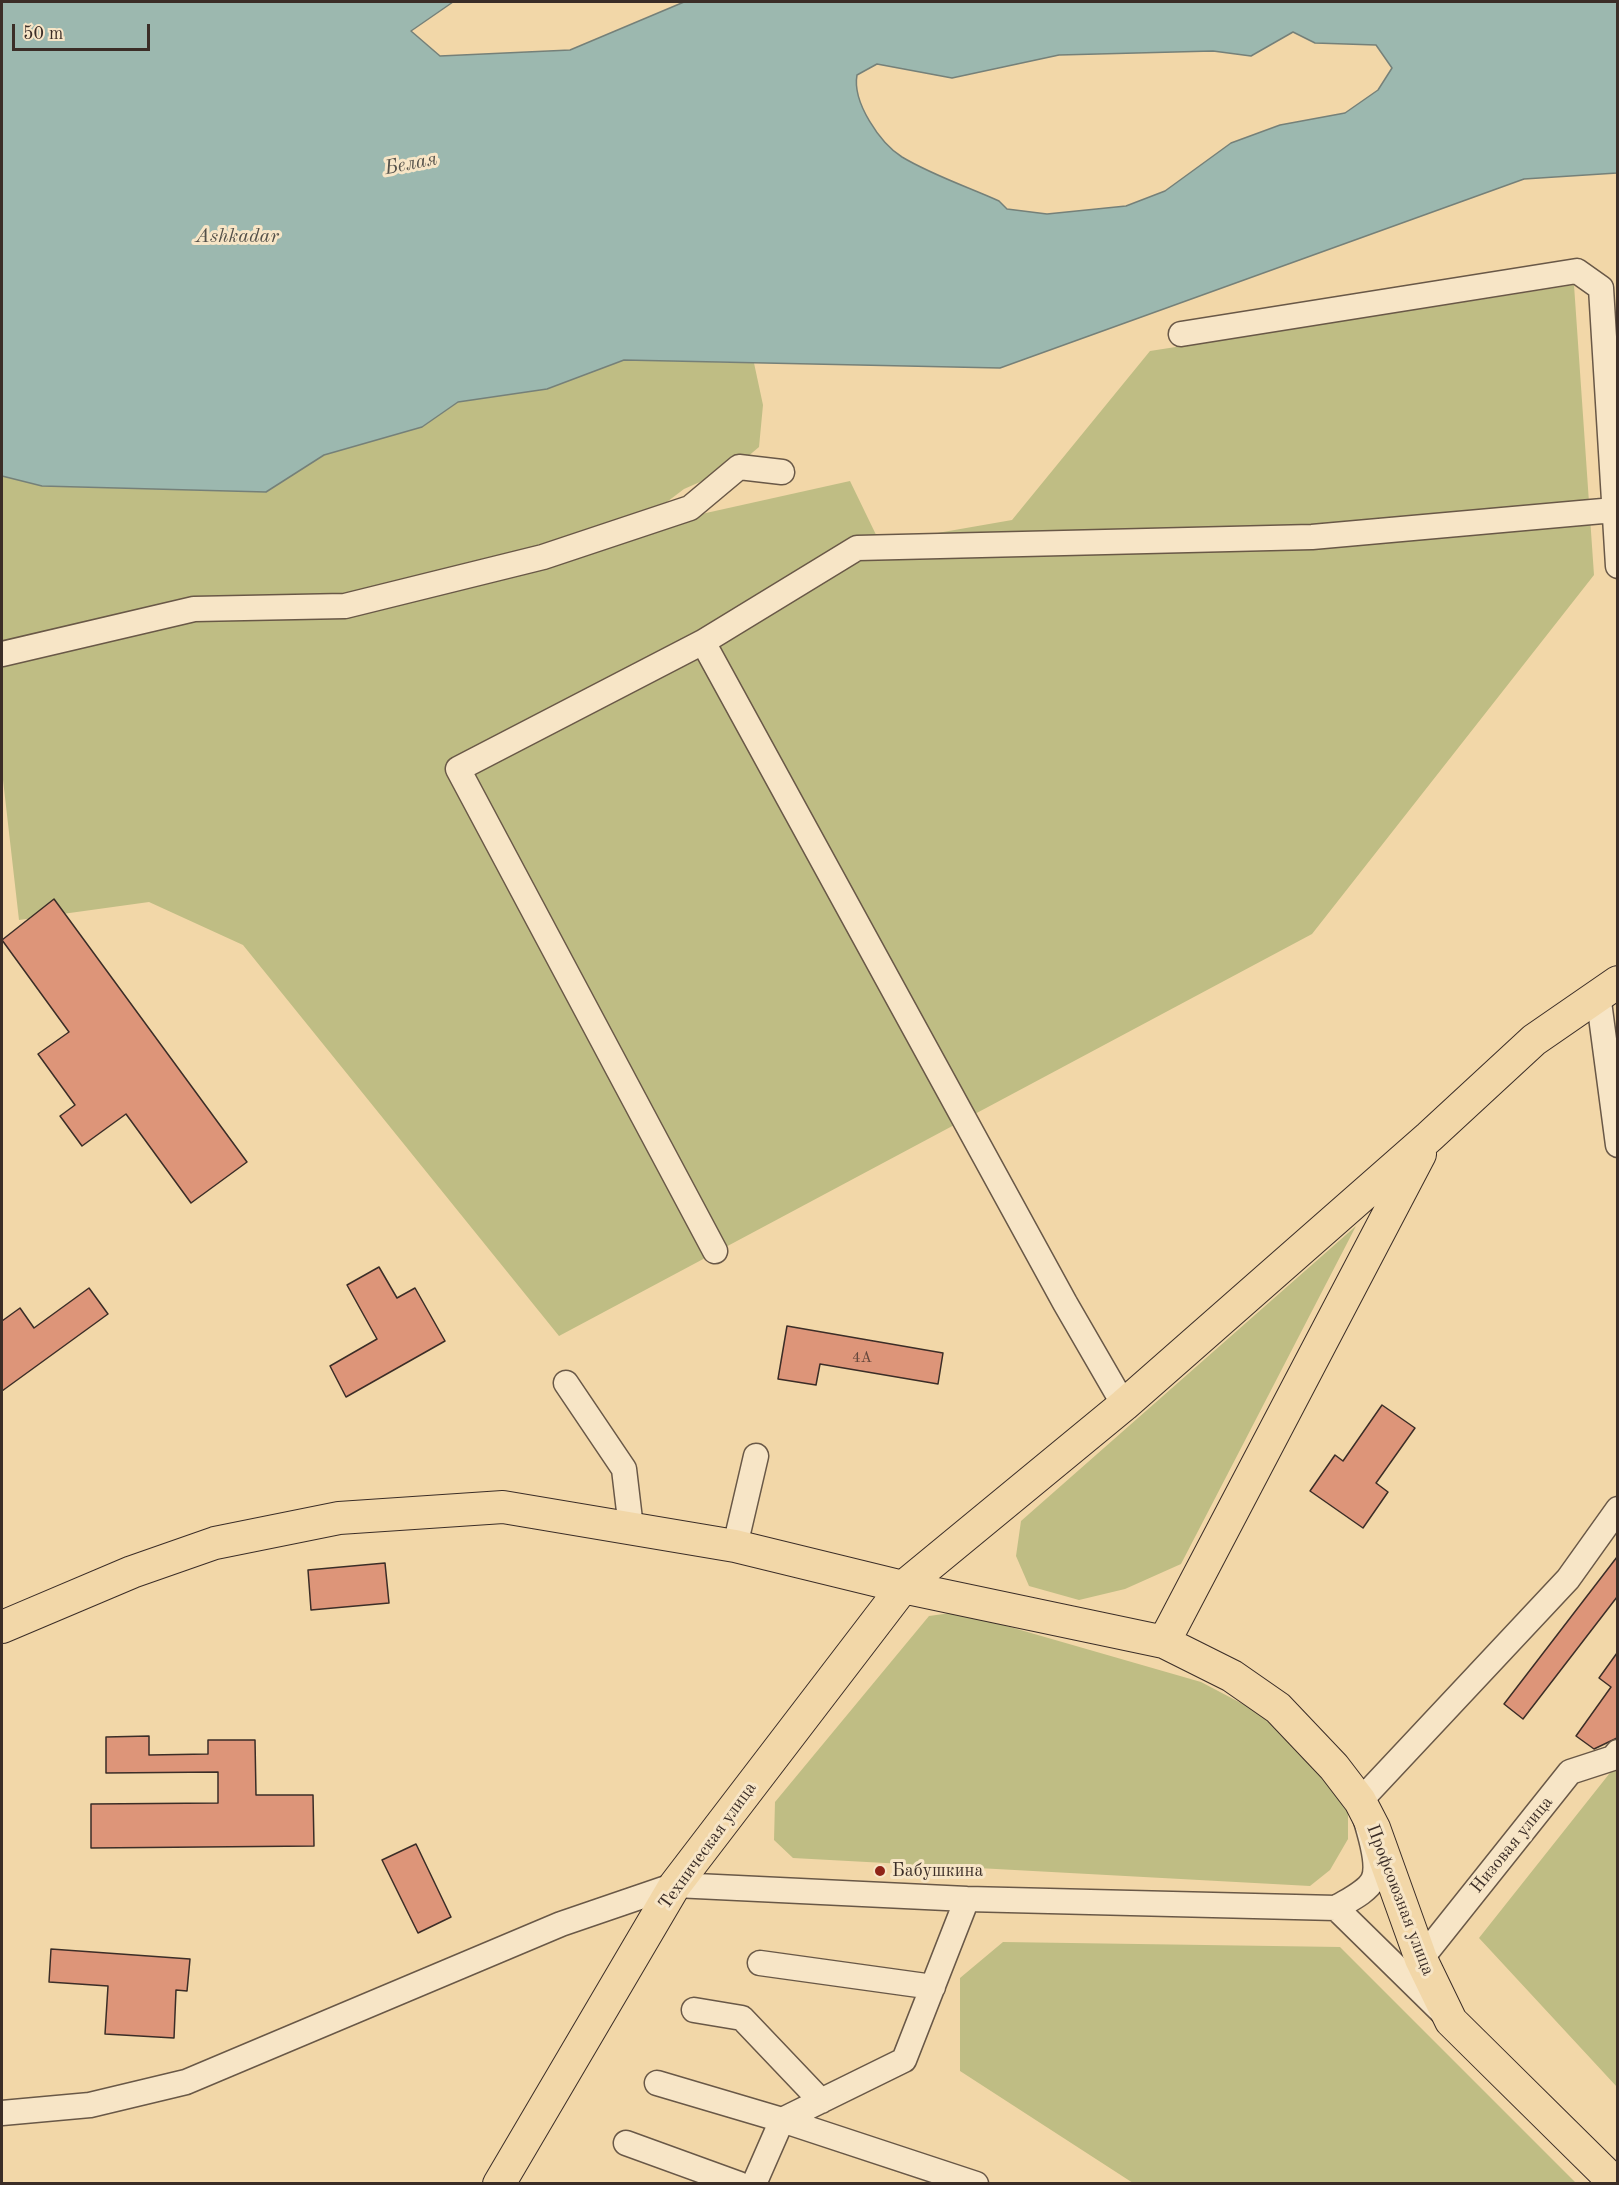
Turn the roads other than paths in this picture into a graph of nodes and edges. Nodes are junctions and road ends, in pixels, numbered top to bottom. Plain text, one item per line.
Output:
1 (1181, 334) dead end
2 (782, 472) dead end
3 (1614, 510) junction
4 (1617, 566) edge
5 (703, 642) junction
6 (2, 654) edge
7 (1607, 988) edge
8 (1611, 1045) edge
9 (1429, 1137) junction
10 (1617, 1145) edge
11 (716, 1251) dead end
12 (566, 1383) dead end
13 (1124, 1406) junction
14 (756, 1456) dead end
15 (1617, 1509) edge
16 (631, 1528) junction
17 (735, 1546) junction
18 (903, 1587) junction
19 (2, 1627) edge
20 (1164, 1642) junction
21 (1616, 1758) edge
22 (1360, 1801) junction
23 (675, 1885) junction
24 (967, 1899) junction
25 (1336, 1908) junction
26 (1421, 1959) junction
27 (760, 1963) dead end
28 (933, 1987) junction
29 (694, 2010) dead end
30 (1451, 2021) junction
31 (657, 2083) dead end
32 (821, 2101) junction
33 (2, 2113) edge
34 (782, 2120) junction
35 (626, 2143) dead end
36 (499, 2184) edge
37 (739, 2184) edge
38 (754, 2184) edge
39 (976, 2184) edge
40 (1616, 2184) edge

1 - 3 street
2 - 6 street
3 - 4 street
3 - 5 street
5 - 11 street
5 - 13 street
7 - 8 street
7 - 9 main road, Техническая улица
8 - 10 street
9 - 13 main road, Техническая улица
9 - 20 main road
12 - 16 street
13 - 18 main road, Техническая улица
14 - 17 street
15 - 22 street
16 - 17 main road, Профсоюзная улица
16 - 19 main road, Профсоюзная улица
17 - 18 main road, Профсоюзная улица
18 - 20 main road, Профсоюзная улица
18 - 23 main road, Техническая улица
20 - 22 main road, Профсоюзная улица
21 - 26 street, Низовая улица
22 - 25 street
22 - 26 main road, Профсоюзная улица
23 - 24 street
23 - 33 street
23 - 36 main road, Техническая улица
24 - 25 street
24 - 28 street
25 - 30 street
26 - 30 main road, Профсоюзная улица
27 - 28 street
28 - 32 street
29 - 32 street
30 - 40 main road, Профсоюзная улица
31 - 34 street
32 - 34 street
34 - 38 street
34 - 39 street
35 - 37 street

